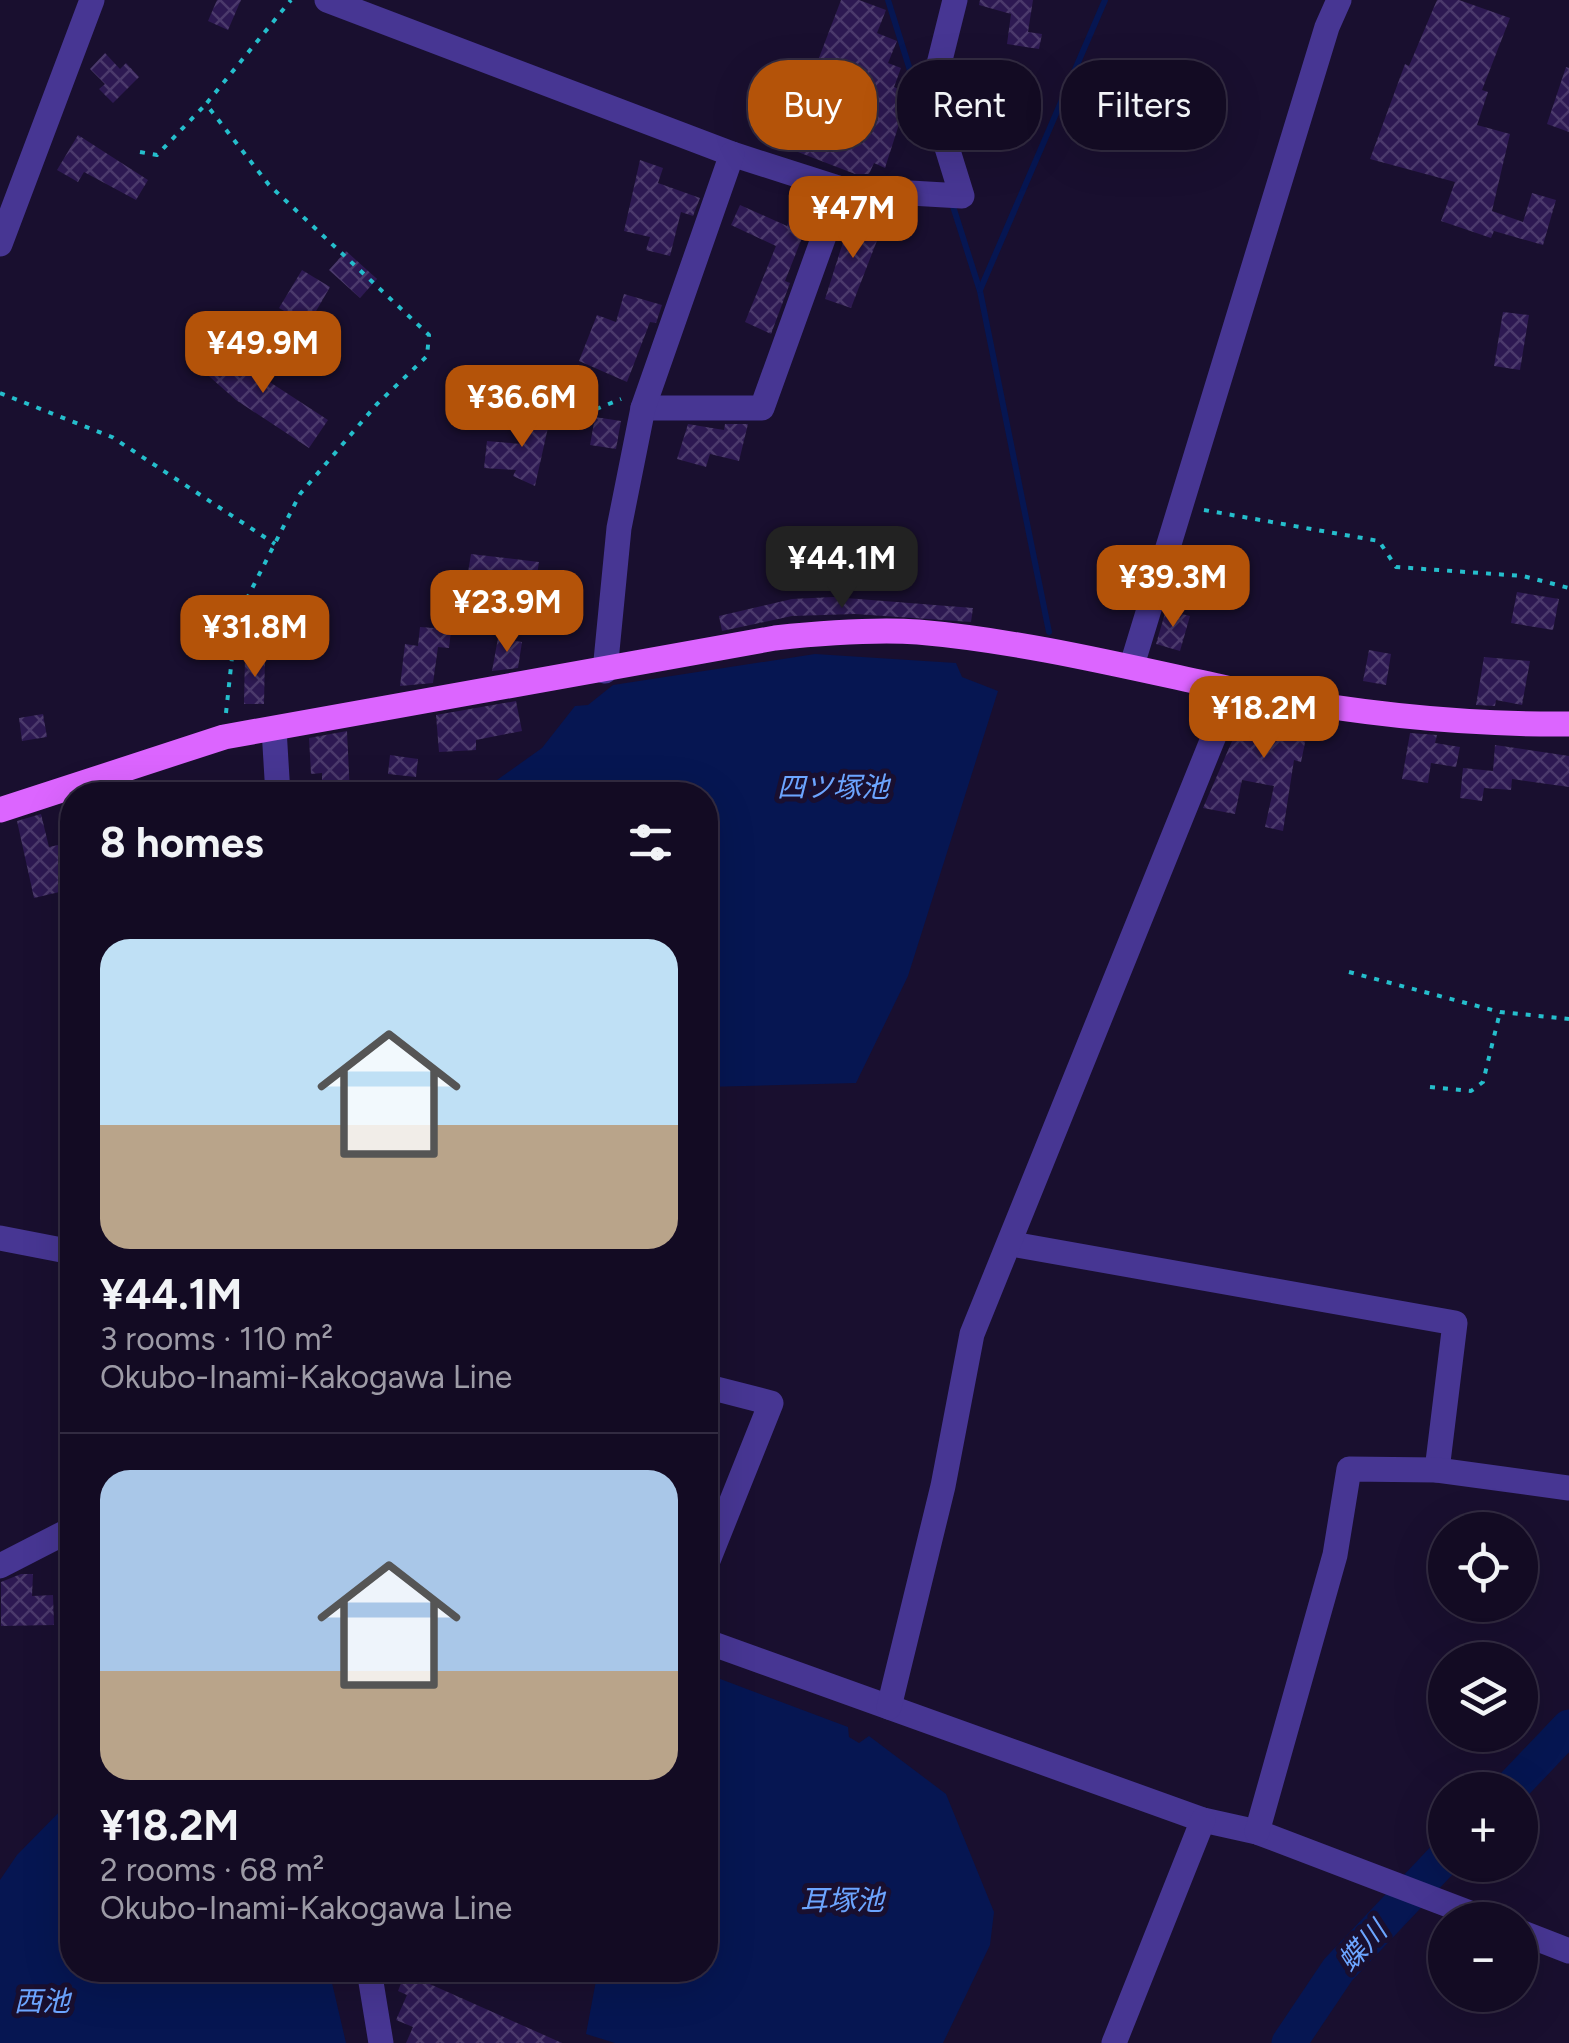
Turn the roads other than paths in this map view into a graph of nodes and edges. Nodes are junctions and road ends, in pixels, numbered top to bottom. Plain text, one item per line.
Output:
1 (92, 0) edge
2 (327, 0) edge
3 (954, 0) edge
4 (1339, 0) edge
5 (732, 154) junction
6 (840, 189) junction
7 (0, 244) edge
8 (643, 408) junction
9 (1132, 665) junction
10 (605, 671) junction
11 (1233, 689) junction
12 (1569, 724) edge
13 (274, 729) junction
14 (76, 782) edge
15 (277, 782) edge
16 (60, 788) edge
17 (0, 810) edge
18 (0, 1238) edge
19 (1012, 1244) junction
20 (60, 1250) edge
21 (718, 1389) edge
22 (1437, 1470) junction
23 (1569, 1488) edge
24 (60, 1534) edge
25 (718, 1535) edge
26 (0, 1566) edge
27 (718, 1646) edge
28 (888, 1707) junction
29 (1204, 1820) junction
30 (1258, 1832) junction
31 (1441, 1902) edge
32 (1538, 1939) edge
33 (1569, 1951) edge
34 (371, 1982) edge
35 (381, 2043) edge
36 (1114, 2043) edge

1 - 7 street
2 - 5 street
3 - 6 street
4 - 9 street
5 - 6 street
5 - 8 street
6 - 8 street
8 - 10 street
9 - 10 main road
9 - 11 main road
10 - 13 main road
11 - 12 main road
11 - 19 street
13 - 14 main road
13 - 15 street
16 - 17 main road
18 - 20 street
19 - 22 street
19 - 28 street
21 - 25 street
22 - 23 street
22 - 30 street
24 - 26 street
27 - 28 street
28 - 29 street
29 - 30 street
29 - 36 street
30 - 31 street
32 - 33 street
34 - 35 street

